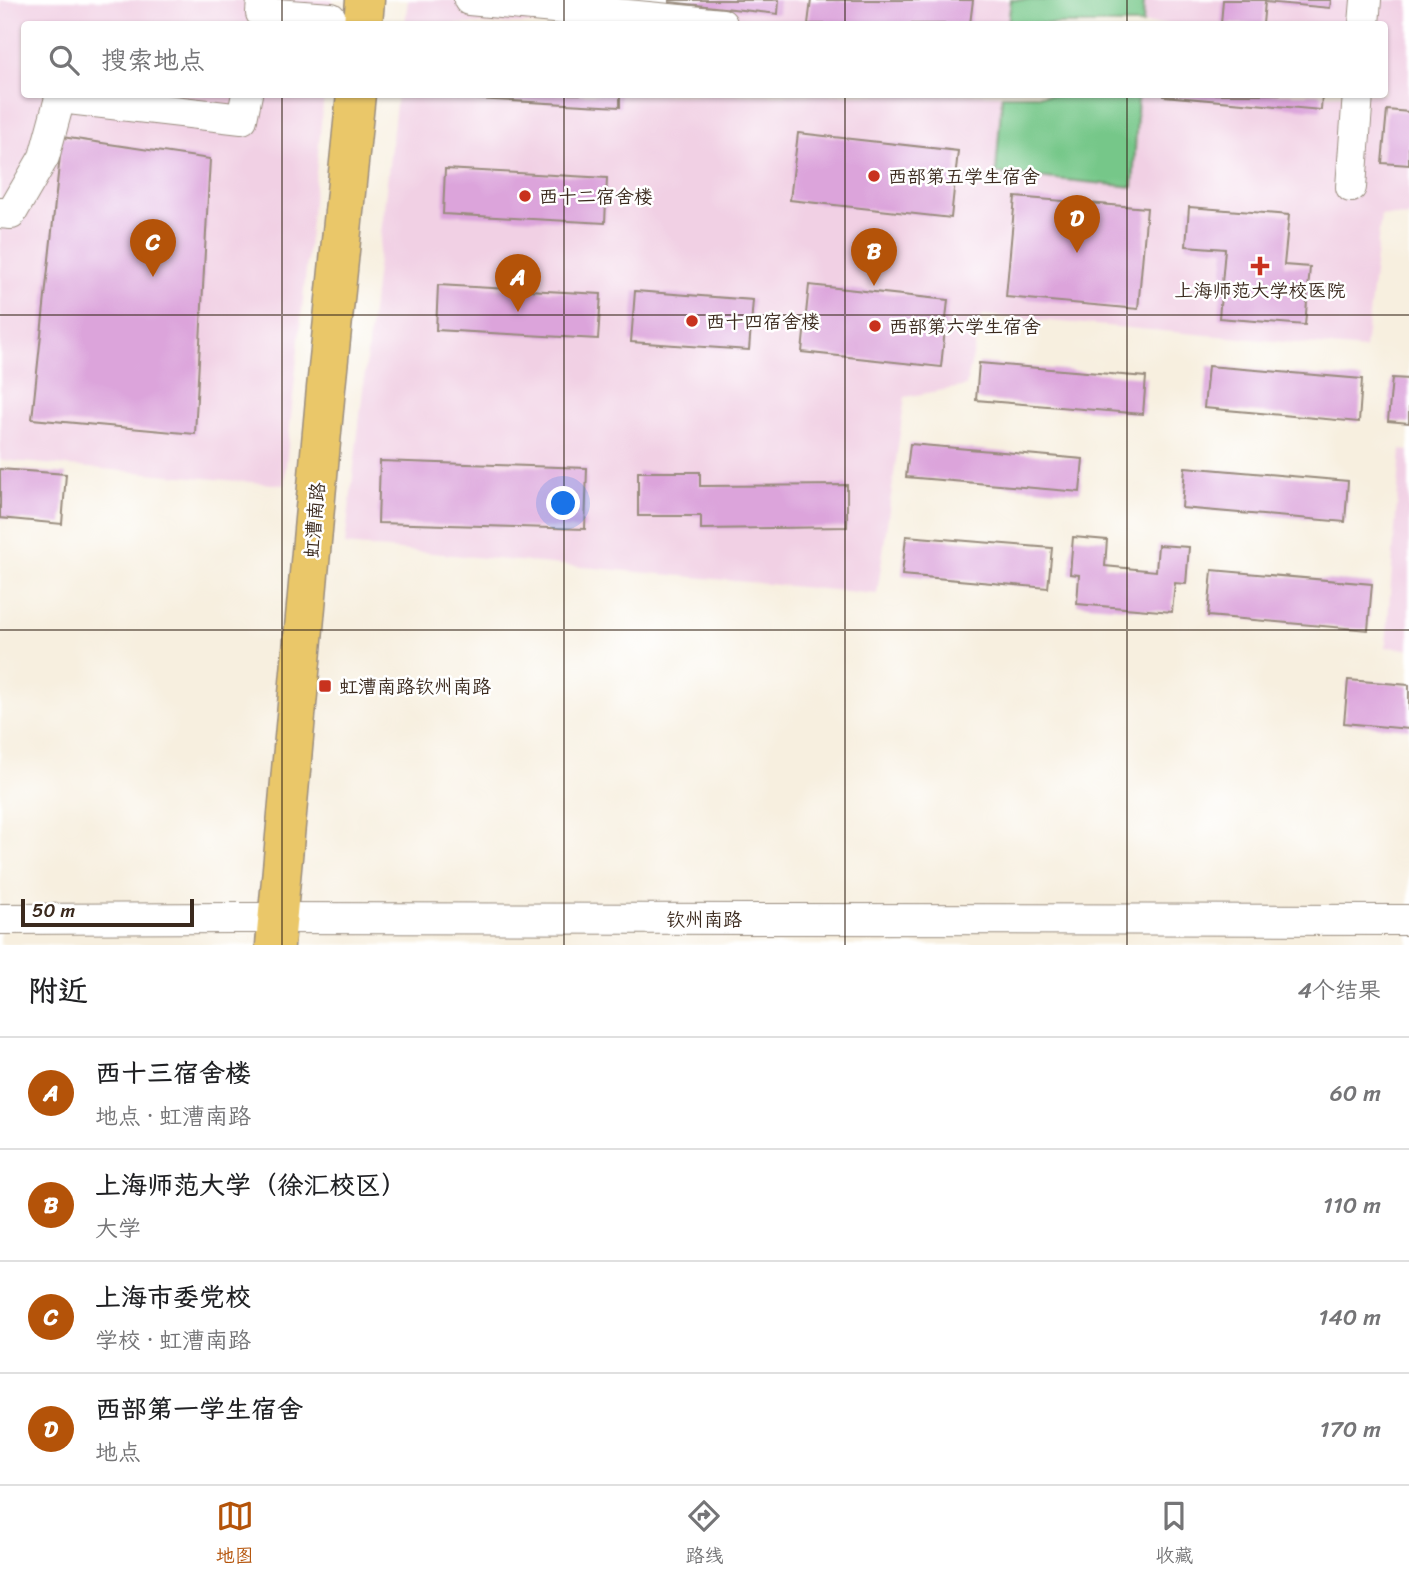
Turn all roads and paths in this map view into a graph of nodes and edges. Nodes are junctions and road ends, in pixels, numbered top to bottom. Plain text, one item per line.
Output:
1 (365, 0) edge
2 (469, 0) edge
3 (1366, 0) edge
4 (261, 13) edge
5 (347, 21) edge
6 (690, 21) edge
7 (1364, 21) edge
8 (60, 98) edge
9 (60, 98) edge
10 (246, 98) edge
11 (356, 98) edge
12 (1358, 98) edge
13 (1351, 187) dead end
14 (0, 213) edge
15 (0, 919) edge
16 (1409, 920) edge
17 (276, 932) edge

1 - 5 main road
2 - 6 street
3 - 7 street
4 - 5 street
8 - 10 street
9 - 14 street
11 - 17 main road, 虹漕南路
12 - 13 street
15 - 17 street, 钦州南路
16 - 17 street, 钦州南路

